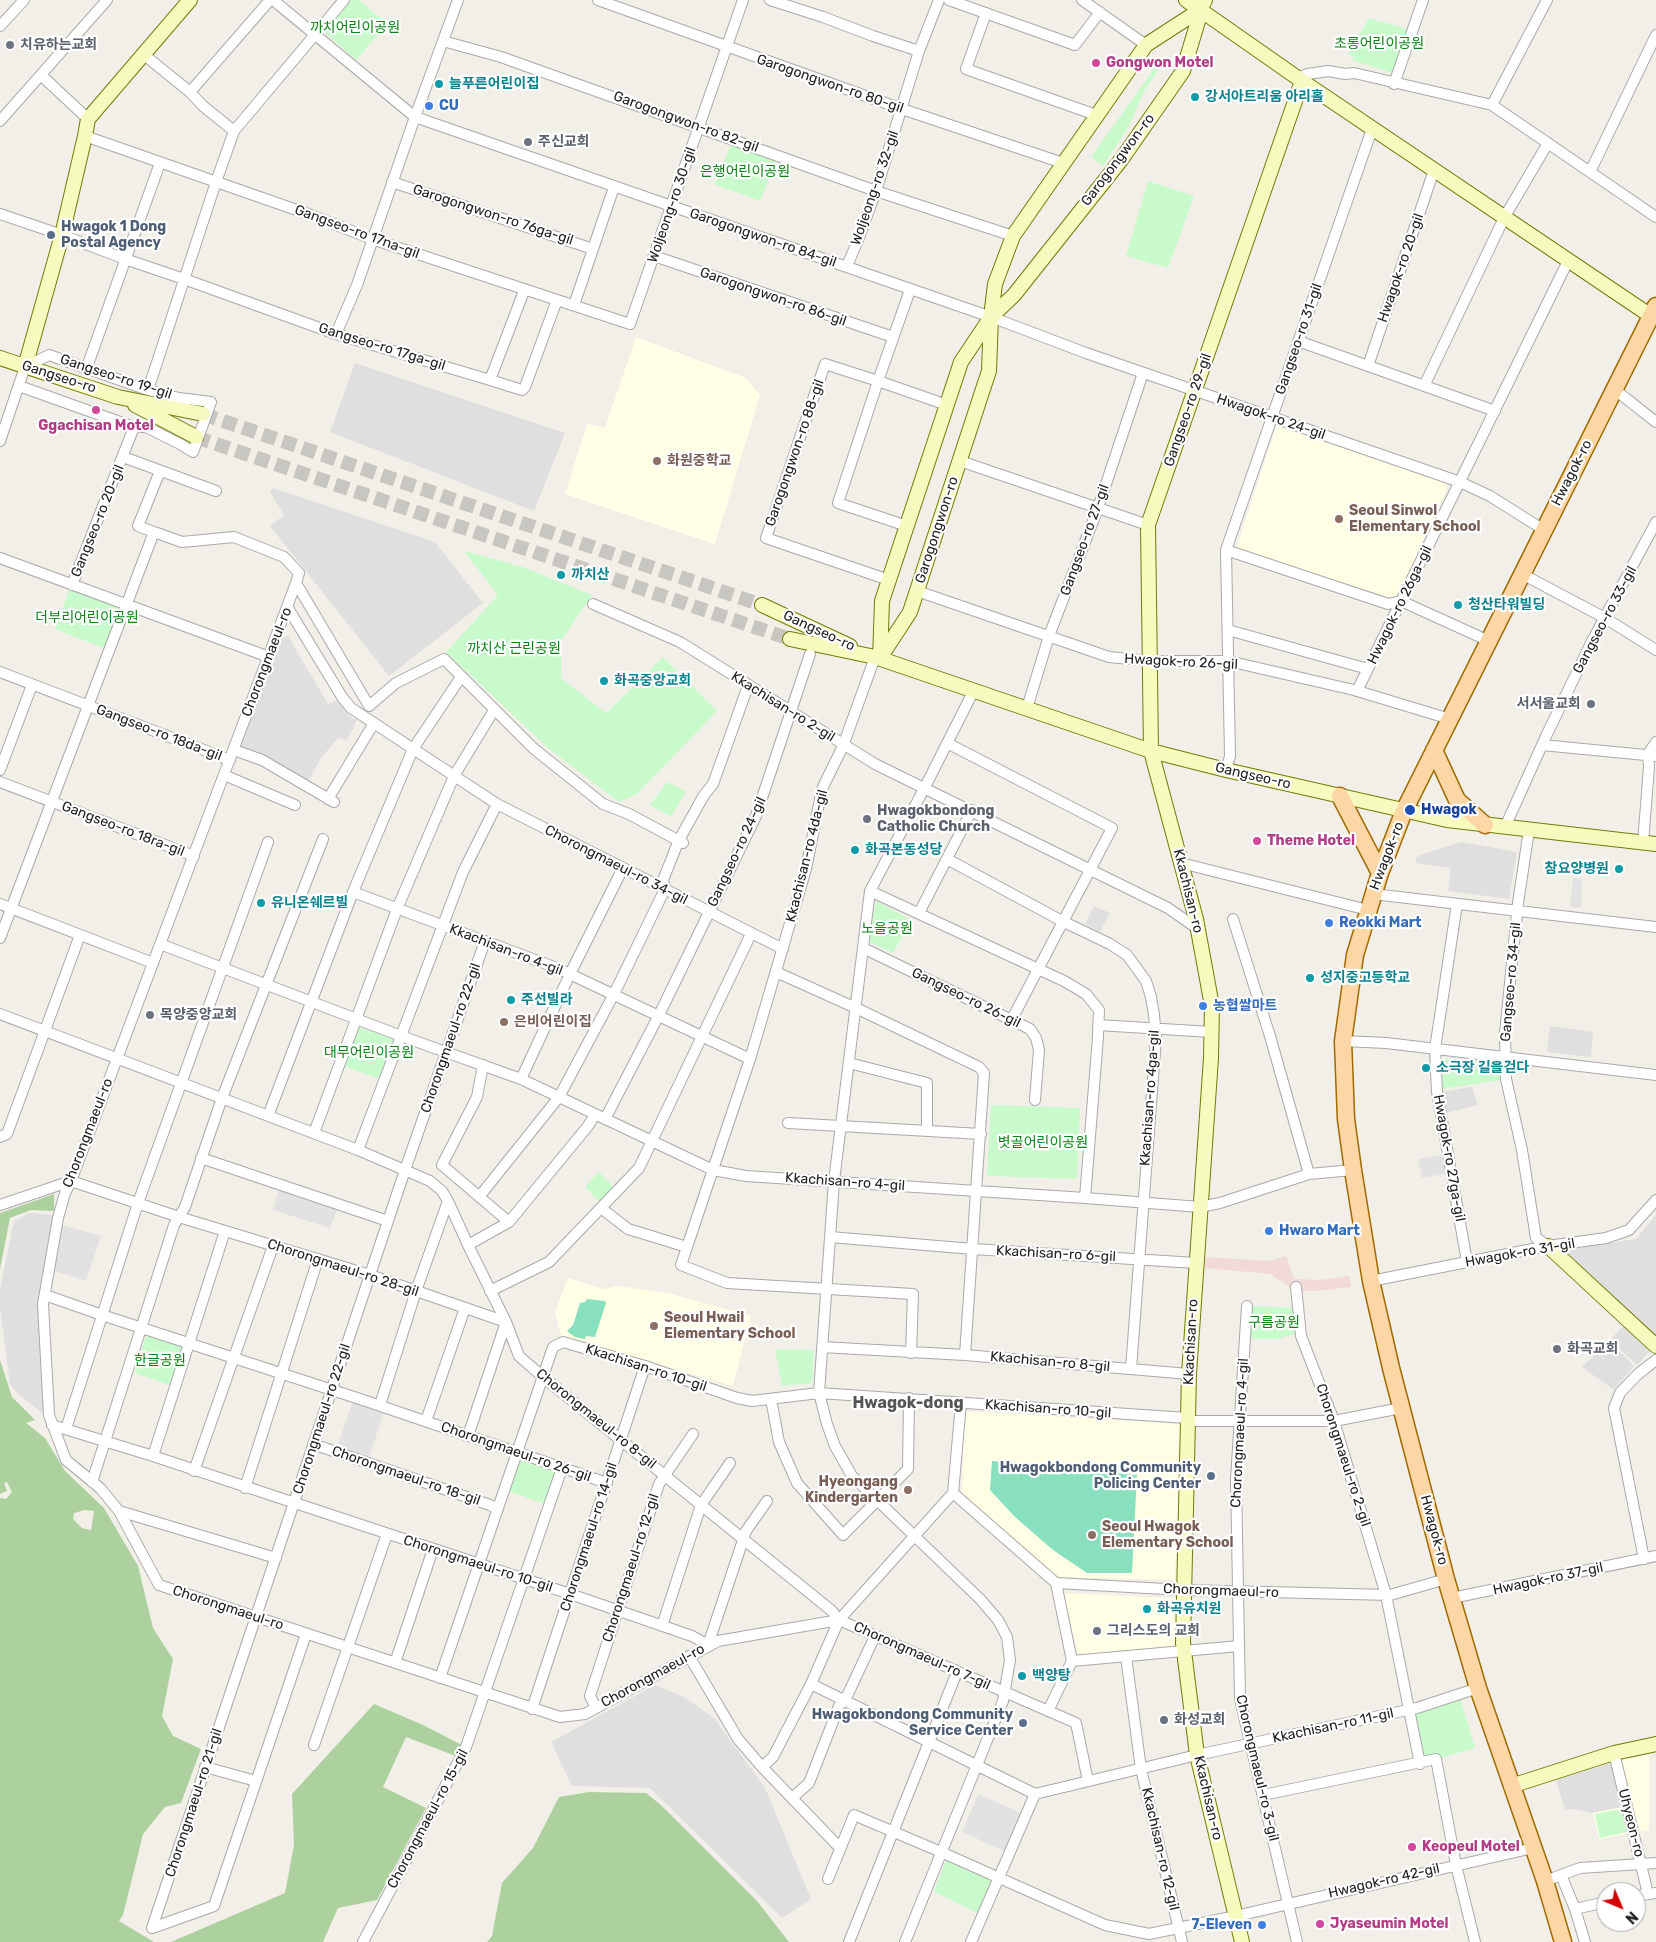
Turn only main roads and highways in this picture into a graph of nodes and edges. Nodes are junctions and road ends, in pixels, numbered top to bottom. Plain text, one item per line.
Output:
1 (1653, 311) edge
2 (1434, 750) junction
3 (1340, 796) road end
4 (1485, 825) road end
5 (1380, 873) junction
6 (1563, 1942) edge

1 - 2 main road, Hwagok-ro
2 - 4 main road
2 - 5 main road, Hwagok-ro
3 - 5 main road
5 - 6 main road, Hwagok-ro

